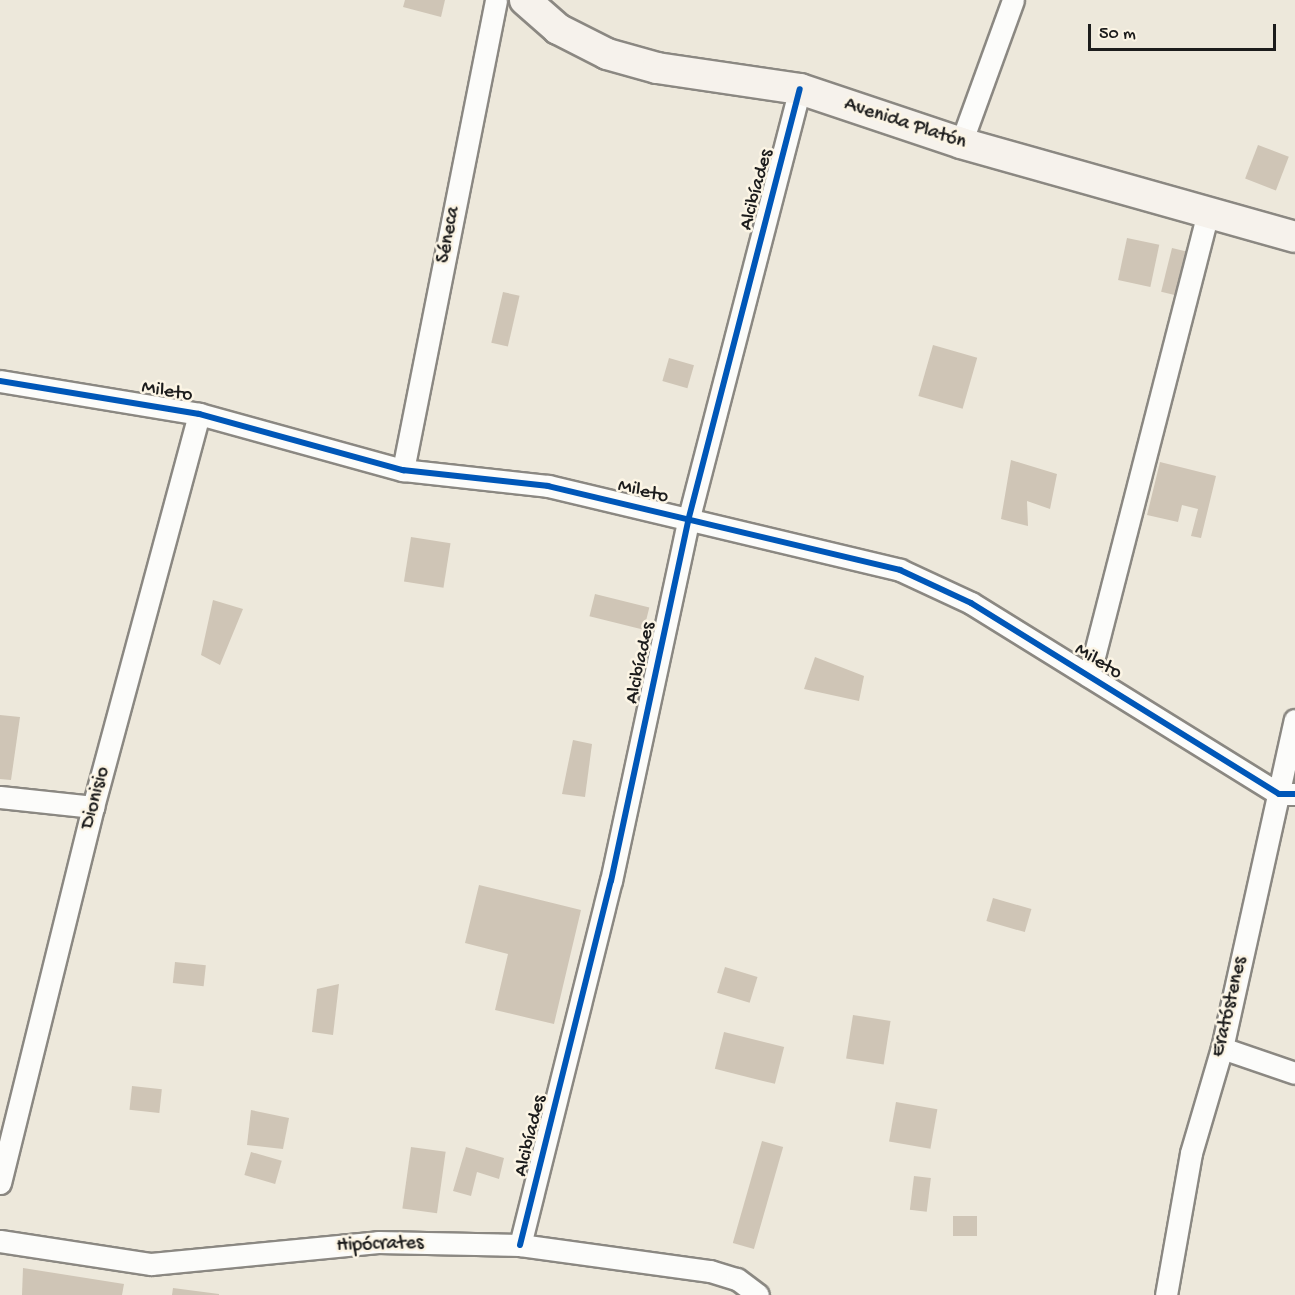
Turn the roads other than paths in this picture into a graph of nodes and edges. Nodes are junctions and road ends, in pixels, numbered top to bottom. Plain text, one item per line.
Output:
1 (496, 0) edge
2 (525, 0) edge
3 (1013, 0) edge
4 (800, 89) junction
5 (961, 143) junction
6 (1209, 212) junction
7 (1295, 237) edge
8 (0, 381) edge
9 (199, 414) junction
10 (403, 470) junction
11 (688, 521) junction
12 (1089, 676) junction
13 (1295, 720) edge
14 (1287, 794) edge
15 (0, 796) edge
16 (93, 807) junction
17 (1222, 1048) junction
18 (1295, 1073) edge
19 (0, 1183) edge
20 (0, 1241) edge
21 (520, 1245) junction
22 (757, 1294) edge
23 (1166, 1295) edge

1 - 10 street, Séneca
2 - 4 street, Avenida Platón
3 - 5 street
4 - 5 street, Avenida Platón
4 - 11 street, Alcibíades
5 - 6 street, Avenida Platón
6 - 7 street, Avenida Platón
6 - 12 street
8 - 9 street, Mileto
9 - 10 street, Mileto
9 - 16 street, Dionisio
10 - 11 street, Mileto
11 - 12 street, Mileto
11 - 21 street, Alcibíades
12 - 14 street, Mileto
13 - 14 street, Eratóstenes
14 - 17 street, Eratóstenes
15 - 16 street
16 - 19 street, Dionisio
17 - 18 street
17 - 23 street, Eratóstenes
20 - 21 street, Hipócrates
21 - 22 street, Hipócrates

